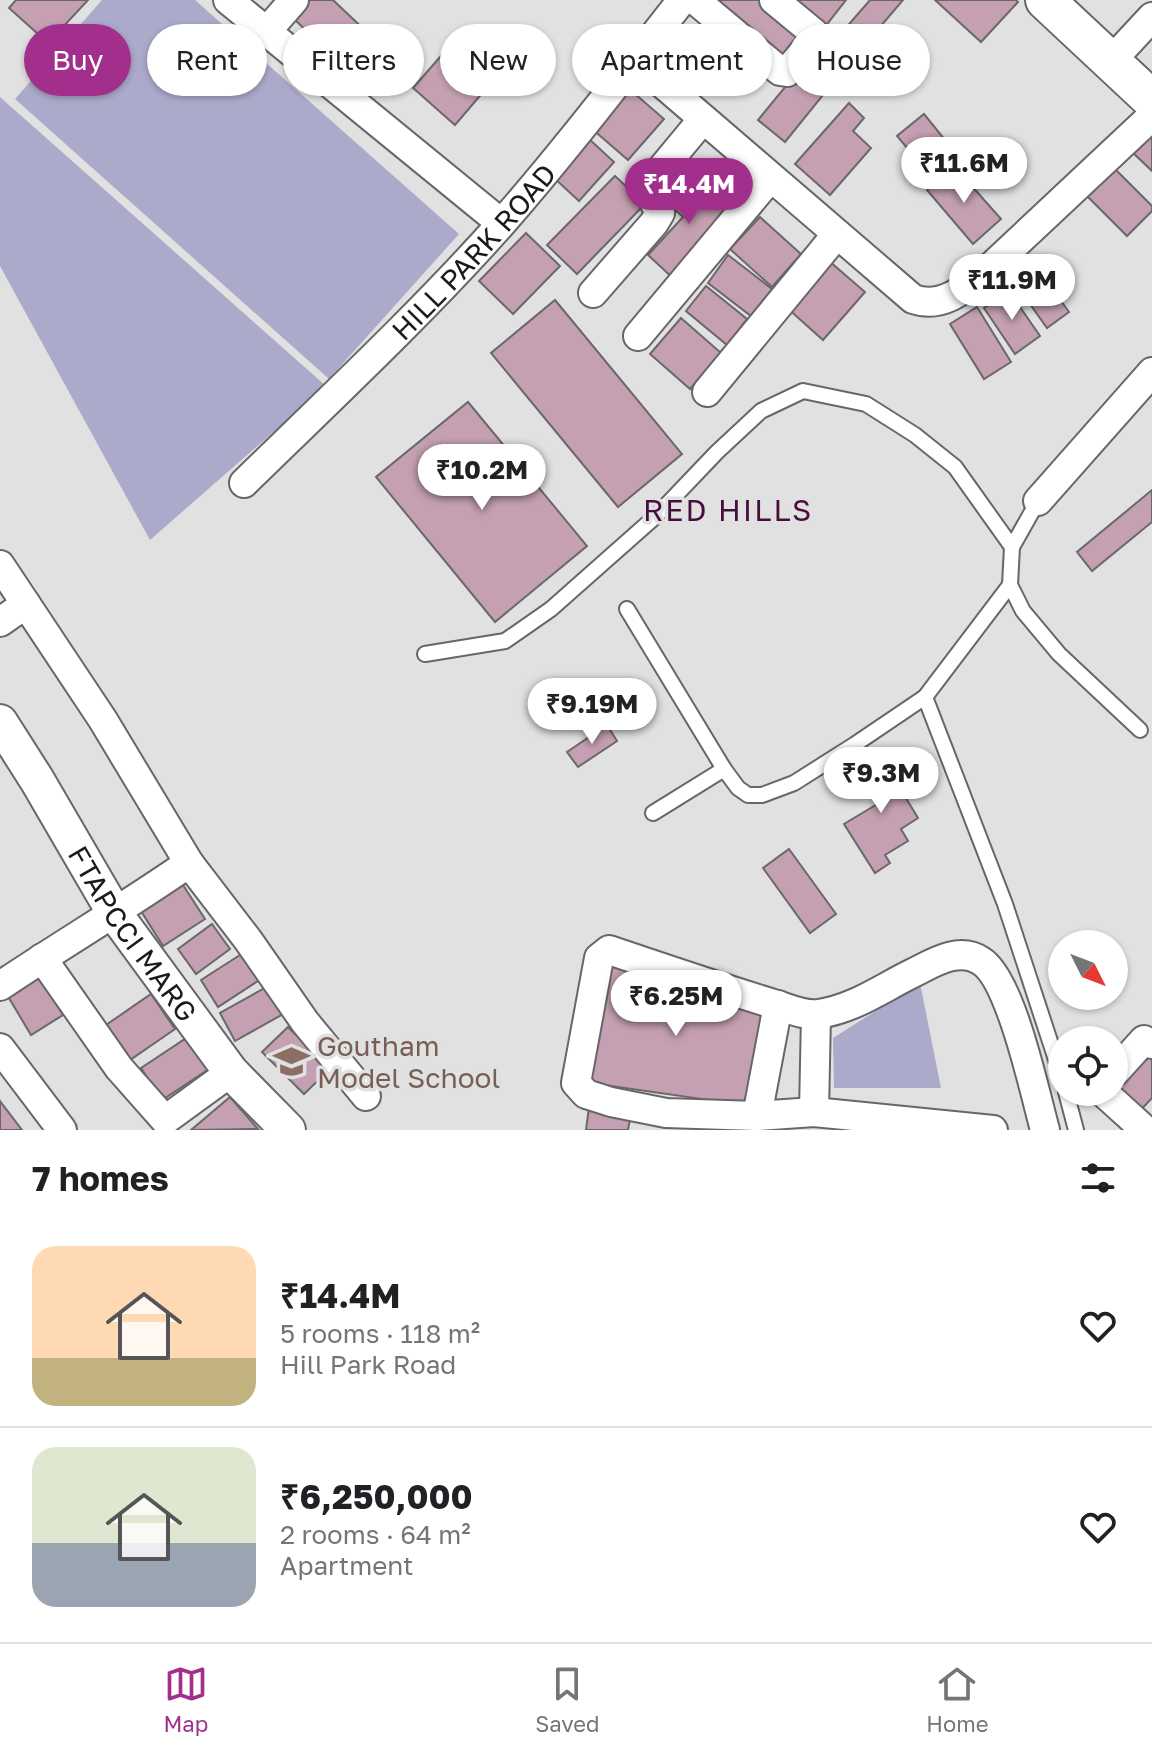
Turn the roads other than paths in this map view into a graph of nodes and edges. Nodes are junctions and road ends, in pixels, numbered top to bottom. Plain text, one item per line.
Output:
1 (228, 0) edge
2 (294, 0) edge
3 (774, 0) edge
4 (1045, 0) edge
5 (695, 1) edge
6 (1152, 17) edge
7 (256, 24) edge
8 (672, 24) edge
9 (267, 31) edge
10 (267, 33) edge
11 (1152, 41) edge
12 (1112, 60) junction
13 (605, 96) edge
14 (676, 96) edge
15 (1152, 100) edge
16 (1152, 116) edge
17 (703, 119) junction
18 (770, 178) junction
19 (501, 223) junction
20 (837, 234) junction
21 (593, 293) dead end
22 (638, 336) dead end
23 (1152, 372) edge
24 (707, 392) dead end
25 (244, 483) dead end
26 (1038, 501) joint
27 (1012, 547) junction
28 (0, 565) edge
29 (1010, 585) junction
30 (26, 604) junction
31 (627, 609) dead end
32 (0, 622) edge
33 (425, 654) dead end
34 (925, 697) junction
35 (0, 722) edge
36 (1140, 730) dead end
37 (724, 769) junction
38 (653, 813) dead end
39 (189, 863) junction
40 (115, 914) junction
41 (42, 958) junction
42 (0, 986) edge
43 (778, 1005) junction
44 (816, 1015) junction
45 (1048, 1035) edge
46 (1152, 1044) edge
47 (0, 1048) edge
48 (1128, 1058) edge
49 (231, 1072) junction
50 (366, 1096) dead end
51 (1070, 1106) edge
52 (1118, 1106) edge
53 (814, 1112) junction
54 (757, 1116) junction
55 (169, 1125) edge
56 (62, 1130) edge
57 (288, 1130) edge
58 (993, 1130) edge
59 (1045, 1130) edge
60 (1076, 1130) edge
61 (1145, 1130) edge

1 - 7 street
2 - 9 street
3 - 5 street
4 - 12 main road
5 - 8 street, HILL PARK ROAD
6 - 12 street
10 - 19 street
11 - 12 lane
12 - 15 main road
13 - 19 street, HILL PARK ROAD
14 - 17 street
16 - 20 street
17 - 18 street
17 - 21 street
18 - 20 street
18 - 22 street
19 - 25 street, HILL PARK ROAD
20 - 24 street
23 - 26 street
26 - 27 lane
27 - 29 lane
27 - 33 lane
28 - 30 street
29 - 34 lane
29 - 36 lane
30 - 32 street
30 - 39 street
31 - 37 lane
34 - 37 lane
34 - 45 lane
35 - 40 street, FTAPCCI MARG
37 - 38 lane
39 - 40 street
39 - 50 street
40 - 41 street
40 - 49 street, FTAPCCI MARG
41 - 42 street
41 - 55 street
43 - 44 street
43 - 54 street
43 - 54 street
44 - 53 street
44 - 59 street
46 - 48 street
47 - 56 street
49 - 55 street
49 - 57 street, FTAPCCI MARG
51 - 60 lane
52 - 61 street
53 - 54 street
53 - 58 street

